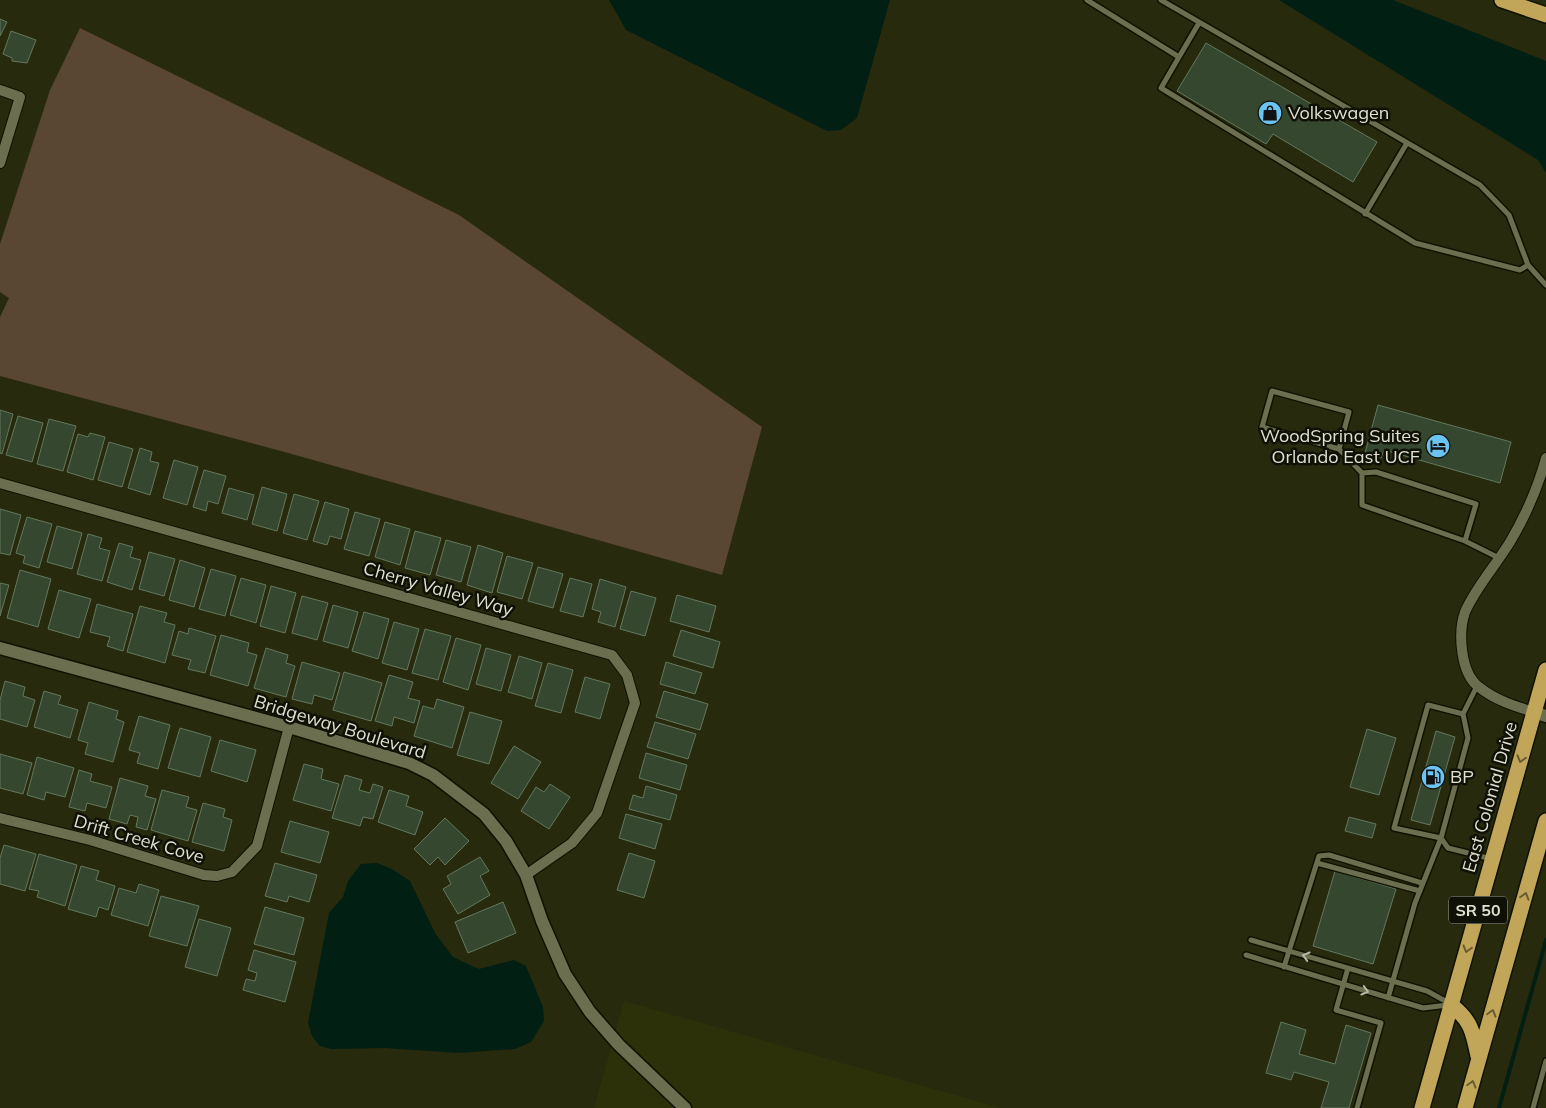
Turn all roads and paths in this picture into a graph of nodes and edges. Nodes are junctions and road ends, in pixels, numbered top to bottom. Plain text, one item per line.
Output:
1 (1087, 0) edge
2 (1161, 0) edge
3 (1502, 0) edge
4 (1546, 15) edge
5 (1199, 22) junction
6 (1178, 56) junction
7 (0, 90) edge
8 (1407, 143) junction
9 (0, 163) edge
10 (1365, 214) junction
11 (1528, 265) junction
12 (1546, 285) edge
13 (1339, 449) junction
14 (1546, 458) edge
15 (1362, 473) junction
16 (0, 483) edge
17 (1465, 541) junction
18 (1500, 558) junction
19 (0, 648) edge
20 (1546, 670) edge
21 (1477, 686) junction
22 (1463, 714) junction
23 (1540, 714) edge
24 (289, 727) junction
25 (0, 818) edge
26 (1546, 821) edge
27 (1440, 838) junction
28 (1492, 859) junction
29 (1317, 863) junction
30 (526, 875) junction
31 (1422, 883) junction
32 (1420, 891) junction
33 (1251, 940) dead end
34 (1289, 951) junction
35 (1246, 955) dead end
36 (1284, 967) junction
37 (1348, 968) junction
38 (1393, 981) junction
39 (1342, 985) junction
40 (1388, 998) junction
41 (1451, 1005) junction
42 (1479, 1060) junction
43 (1546, 1061) edge
44 (685, 1108) edge
45 (1357, 1108) edge
46 (1422, 1108) edge
47 (1465, 1108) edge
48 (1533, 1108) edge

1 - 6 lane
2 - 5 lane
3 - 4 highway
5 - 6 lane
5 - 8 lane
6 - 10 lane
7 - 9 street
8 - 10 lane
8 - 11 lane
10 - 11 lane
11 - 12 lane
13 - 13 lane
13 - 15 lane
14 - 18 street
15 - 17 lane
15 - 17 lane
16 - 30 street, Cherry Valley Way
17 - 18 lane
18 - 21 street
19 - 24 street, Bridgeway Boulevard
20 - 23 highway, East Colonial Drive / SR 50
21 - 22 lane
21 - 23 street
22 - 27 lane
22 - 27 lane
23 -> 28 highway, East Colonial Drive / SR 50
24 - 25 street, Drift Creek Cove
24 - 30 street, Bridgeway Boulevard
42 -> 26 highway, SR 50
27 - 28 lane
27 - 31 lane
28 -> 41 highway, East Colonial Drive / SR 50
29 - 31 lane
29 - 32 lane
29 - 34 lane
30 - 44 street, Bridgeway Boulevard
31 - 32 lane
32 - 38 lane
33 - 34 lane
34 - 36 lane
37 -> 34 lane
35 - 36 lane
36 - 39 lane
37 - 38 lane
37 - 39 lane
38 - 40 lane
38 - 41 lane
39 -> 40 lane
39 - 45 lane
40 - 41 lane
41 - 42 highway
41 - 46 highway, East Colonial Drive / SR 50
47 -> 42 highway, SR 50
43 - 48 lane

